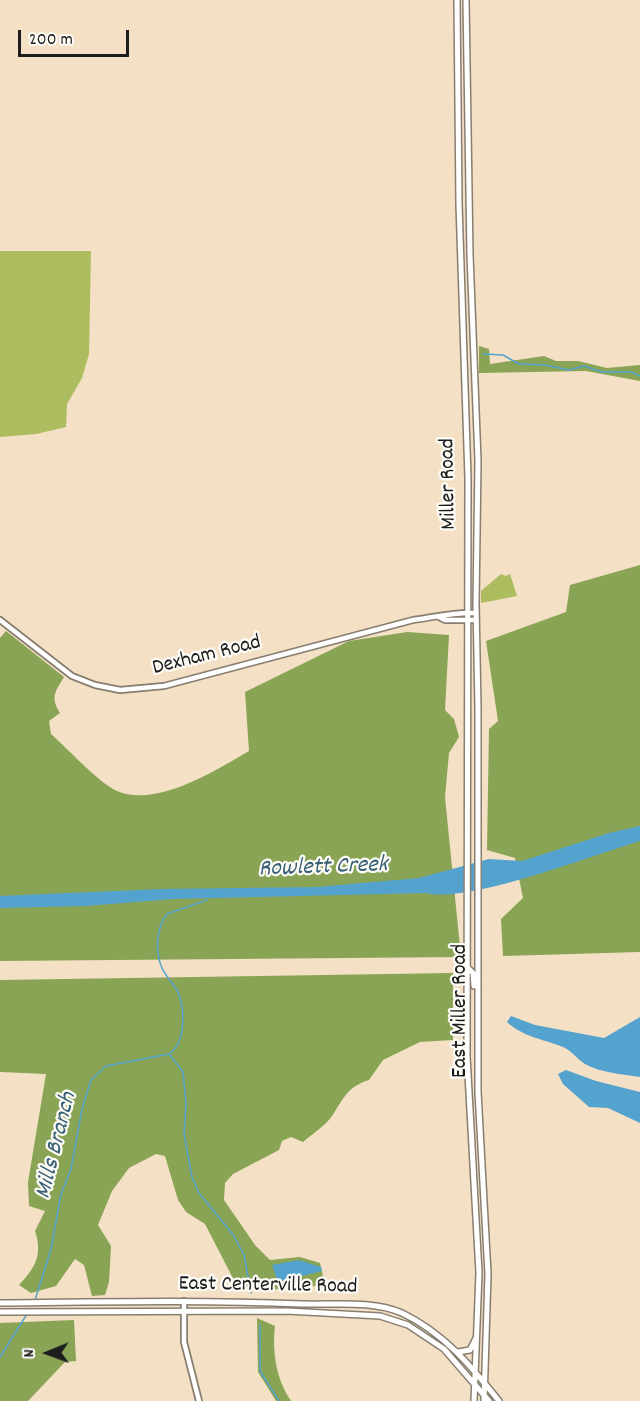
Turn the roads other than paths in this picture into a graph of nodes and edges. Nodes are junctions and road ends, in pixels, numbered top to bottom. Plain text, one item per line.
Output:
1 (457, 0) edge
2 (466, 0) edge
3 (472, 295) junction
4 (462, 296) junction
5 (473, 330) junction
6 (464, 331) junction
7 (468, 613) junction
8 (476, 613) junction
9 (439, 617) junction
10 (0, 620) edge
11 (467, 620) junction
12 (476, 620) junction
13 (468, 968) junction
14 (478, 999) junction
15 (468, 1041) junction
16 (478, 1041) junction
17 (478, 1260) junction
18 (487, 1260) junction
19 (184, 1301) junction
20 (0, 1303) edge
21 (336, 1305) junction
22 (184, 1311) junction
23 (0, 1312) edge
24 (336, 1312) junction
25 (478, 1334) junction
26 (458, 1352) junction
27 (476, 1373) junction
28 (475, 1383) junction
29 (484, 1383) junction
30 (484, 1398) edge
31 (199, 1401) edge
32 (474, 1401) edge
33 (489, 1401) edge
34 (499, 1401) edge

1 - 4 main road, Miller Road
2 - 3 main road, Miller Road
3 - 4 main road
3 - 5 main road, Miller Road
4 - 6 main road, Miller Road
5 - 6 main road
5 - 8 main road, Miller Road
6 - 7 main road, Miller Road
7 - 8 street, Dexham Road
7 - 9 street, Dexham Road
7 - 11 main road, Miller Road
8 - 12 main road, Miller Road
9 - 10 street, Dexham Road
9 - 11 street, Dexham Road
11 - 12 street, Dexham Road
11 - 13 main road, Miller Road
12 - 14 main road, East Miller Road
13 - 14 main road
13 - 15 main road, East Miller Road
14 - 16 main road, East Miller Road
15 - 16 main road
15 - 17 main road, East Miller Road
16 - 18 main road, East Miller Road
17 - 18 main road
17 - 25 main road, East Miller Road
18 - 29 main road, East Miller Road
19 - 20 main road, East Centerville Road
19 - 21 main road, East Centerville Road
19 - 22 street
21 - 24 main road
21 - 26 main road, East Centerville Road
22 - 23 main road, East Centerville Road
22 - 24 main road, East Centerville Road
22 - 31 street
24 - 28 main road, East Centerville Road
25 - 26 main road
25 - 27 main road, East Miller Road
26 - 27 main road, East Centerville Road
27 - 28 main road, East Miller Road
27 - 29 main road, East Centerville Road
28 - 30 main road, East Centerville Road
28 - 32 main road, East Miller Road
29 - 30 main road, East Miller Road
29 - 34 main road, East Centerville Road
30 - 33 main road, East Centerville Road

